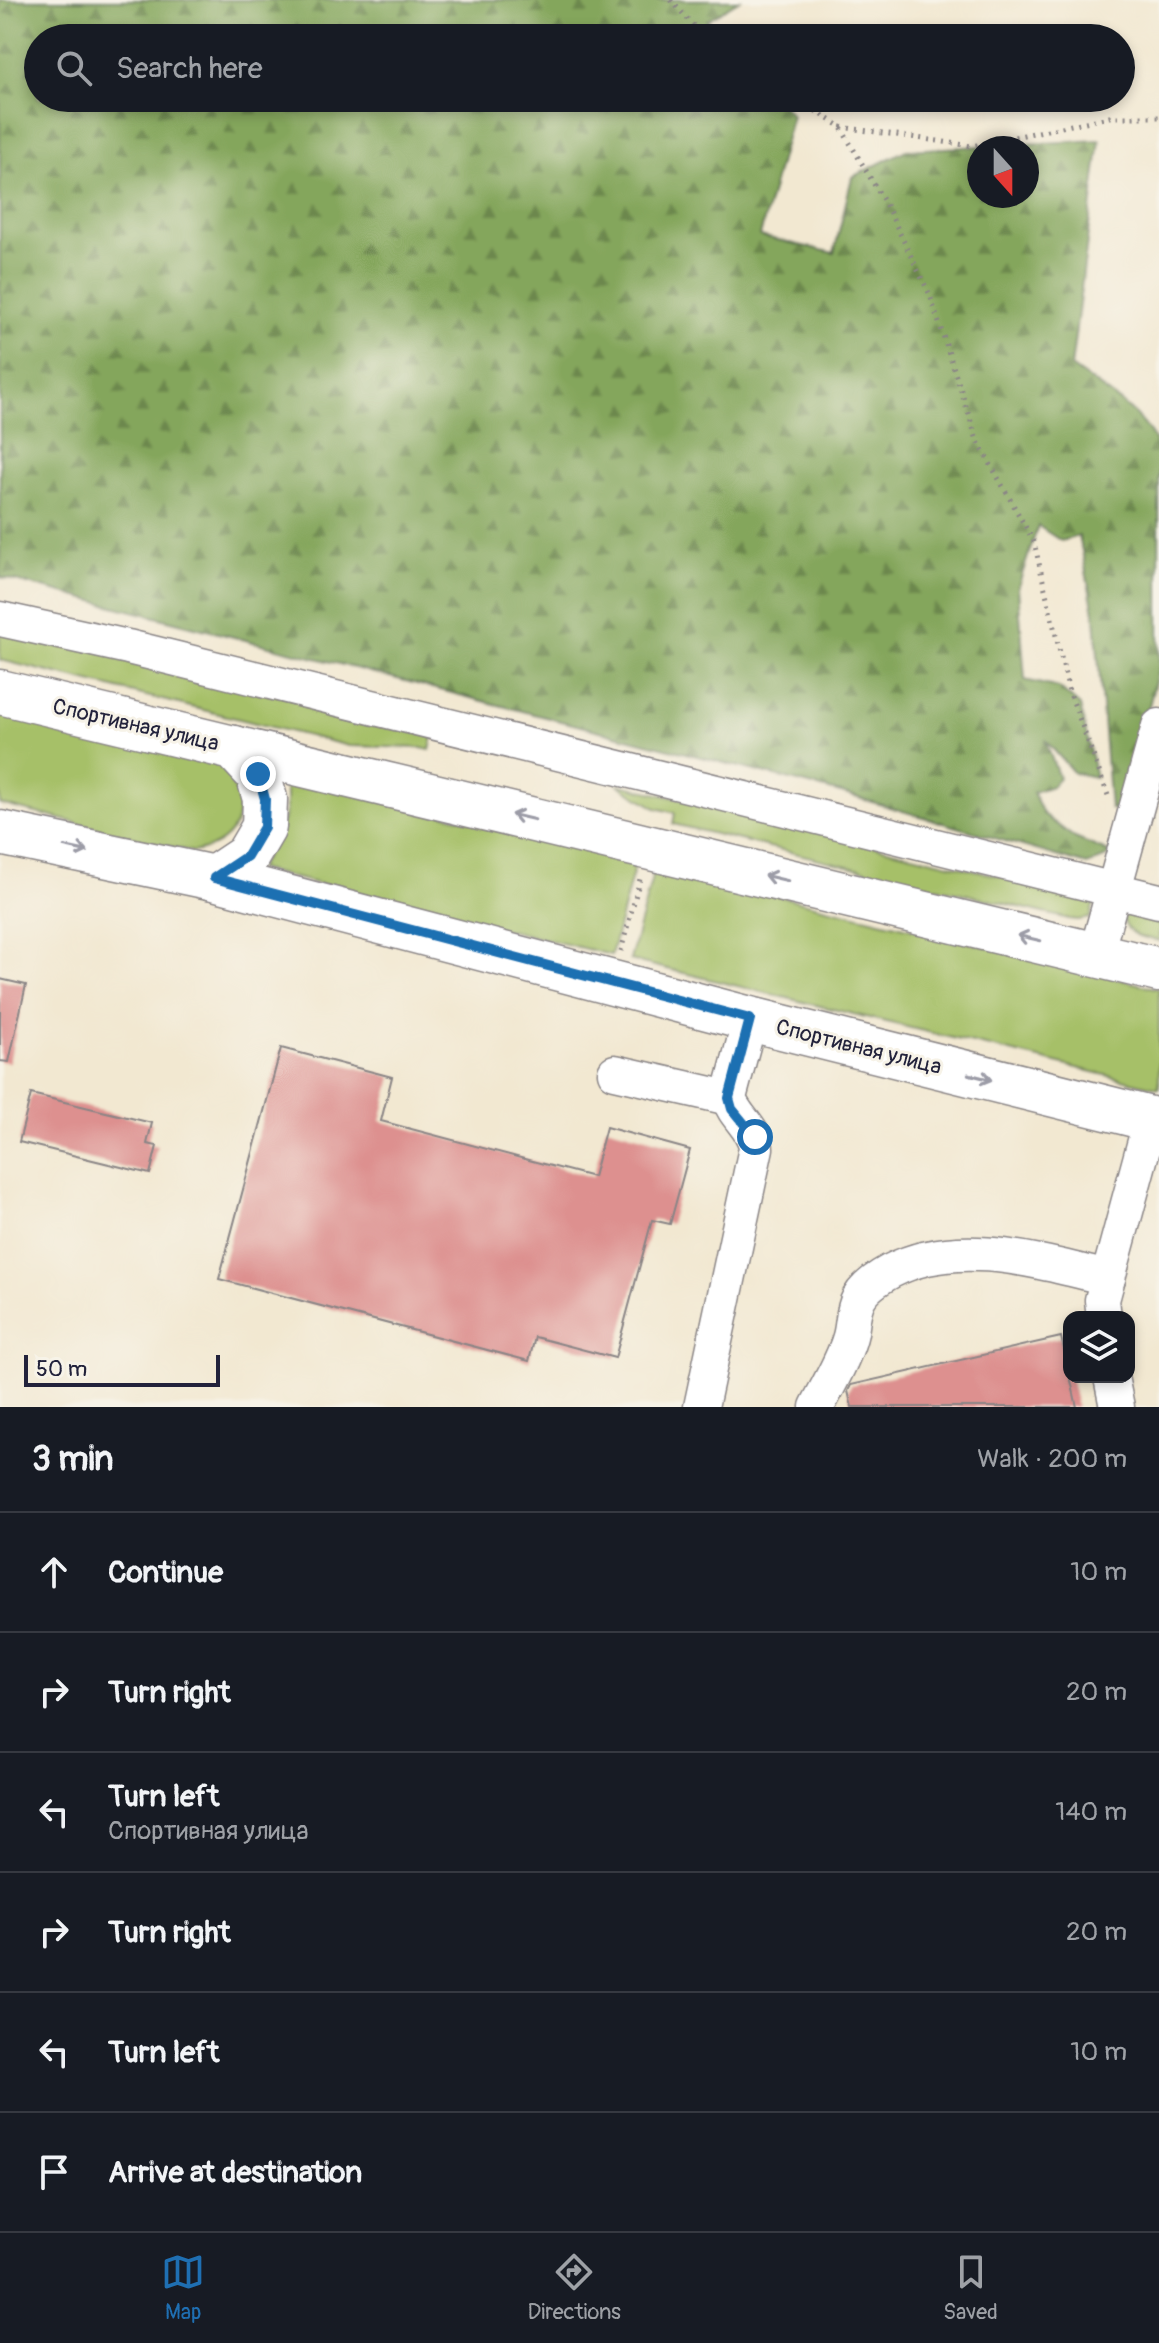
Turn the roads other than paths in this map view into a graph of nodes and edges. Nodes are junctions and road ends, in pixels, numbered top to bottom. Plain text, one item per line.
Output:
1 (0, 619) edge
2 (0, 692) edge
3 (1159, 726) edge
4 (234, 748) junction
5 (0, 833) edge
6 (214, 878) junction
7 (1113, 889) junction
8 (1159, 901) edge
9 (1096, 954) junction
10 (1159, 970) edge
11 (750, 1019) junction
12 (615, 1072) dead end
13 (729, 1098) junction
14 (1155, 1120) edge
15 (1108, 1278) junction
16 (1103, 1311) edge
17 (1112, 1383) edge
18 (701, 1407) edge
19 (817, 1407) edge
20 (1117, 1407) edge

1 - 7 street
2 - 4 main road, Спортивная улица
3 - 7 street
4 - 6 main road
9 -> 4 main road, Спортивная улица
5 -> 6 main road, Спортивная улица
6 - 11 main road, Спортивная улица
7 - 8 street
7 - 9 street
9 - 10 main road, Спортивная улица
11 - 13 street
11 -> 14 main road, Спортивная улица
12 - 13 street
13 - 18 street
14 - 15 street
15 - 16 street
15 - 19 street
17 - 20 street

